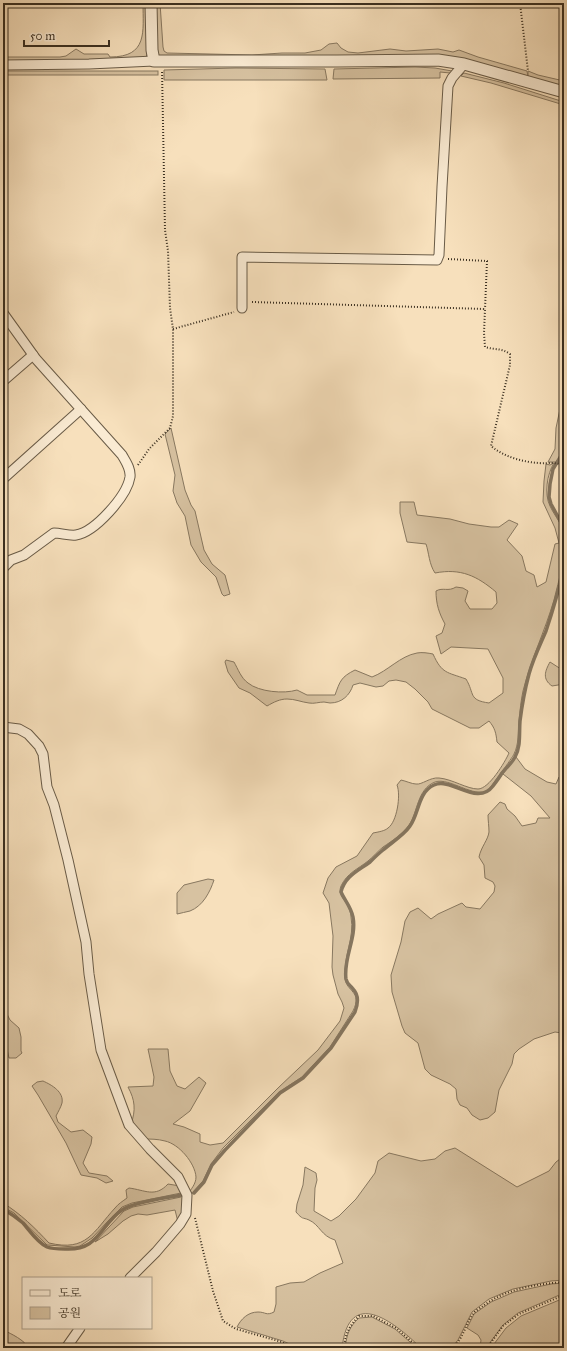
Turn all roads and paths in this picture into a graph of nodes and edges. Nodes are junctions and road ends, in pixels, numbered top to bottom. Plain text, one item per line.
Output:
1 (151, 3) edge
2 (520, 3) edge
3 (158, 61) junction
4 (464, 64) junction
5 (3, 65) edge
6 (528, 81) junction
7 (564, 92) edge
8 (439, 255) junction
9 (242, 308) junction
10 (484, 308) junction
11 (3, 313) edge
12 (173, 329) junction
13 (33, 355) junction
14 (3, 381) edge
15 (81, 409) junction
16 (564, 466) edge
17 (130, 478) junction
18 (3, 479) edge
19 (3, 568) edge
20 (3, 727) edge
21 (187, 1204) junction
22 (131, 1277) edge
23 (564, 1282) edge
24 (564, 1295) edge
25 (79, 1329) edge
26 (66, 1348) edge
27 (293, 1348) edge
28 (344, 1348) edge
29 (419, 1348) edge
30 (453, 1348) edge
31 (487, 1348) edge

1 - 3 street
2 - 6 path
3 - 4 street
3 - 5 street
3 - 12 path
4 - 6 street
4 - 8 street
6 - 7 street
8 - 9 street
8 - 10 path
9 - 10 path
9 - 12 path
10 - 16 path
11 - 13 street
12 - 17 path
13 - 14 street
13 - 15 street
15 - 17 street
15 - 18 street
17 - 19 street
20 - 21 street
21 - 22 street
21 - 27 path
23 - 30 path
24 - 31 path
25 - 26 street
28 - 29 path

